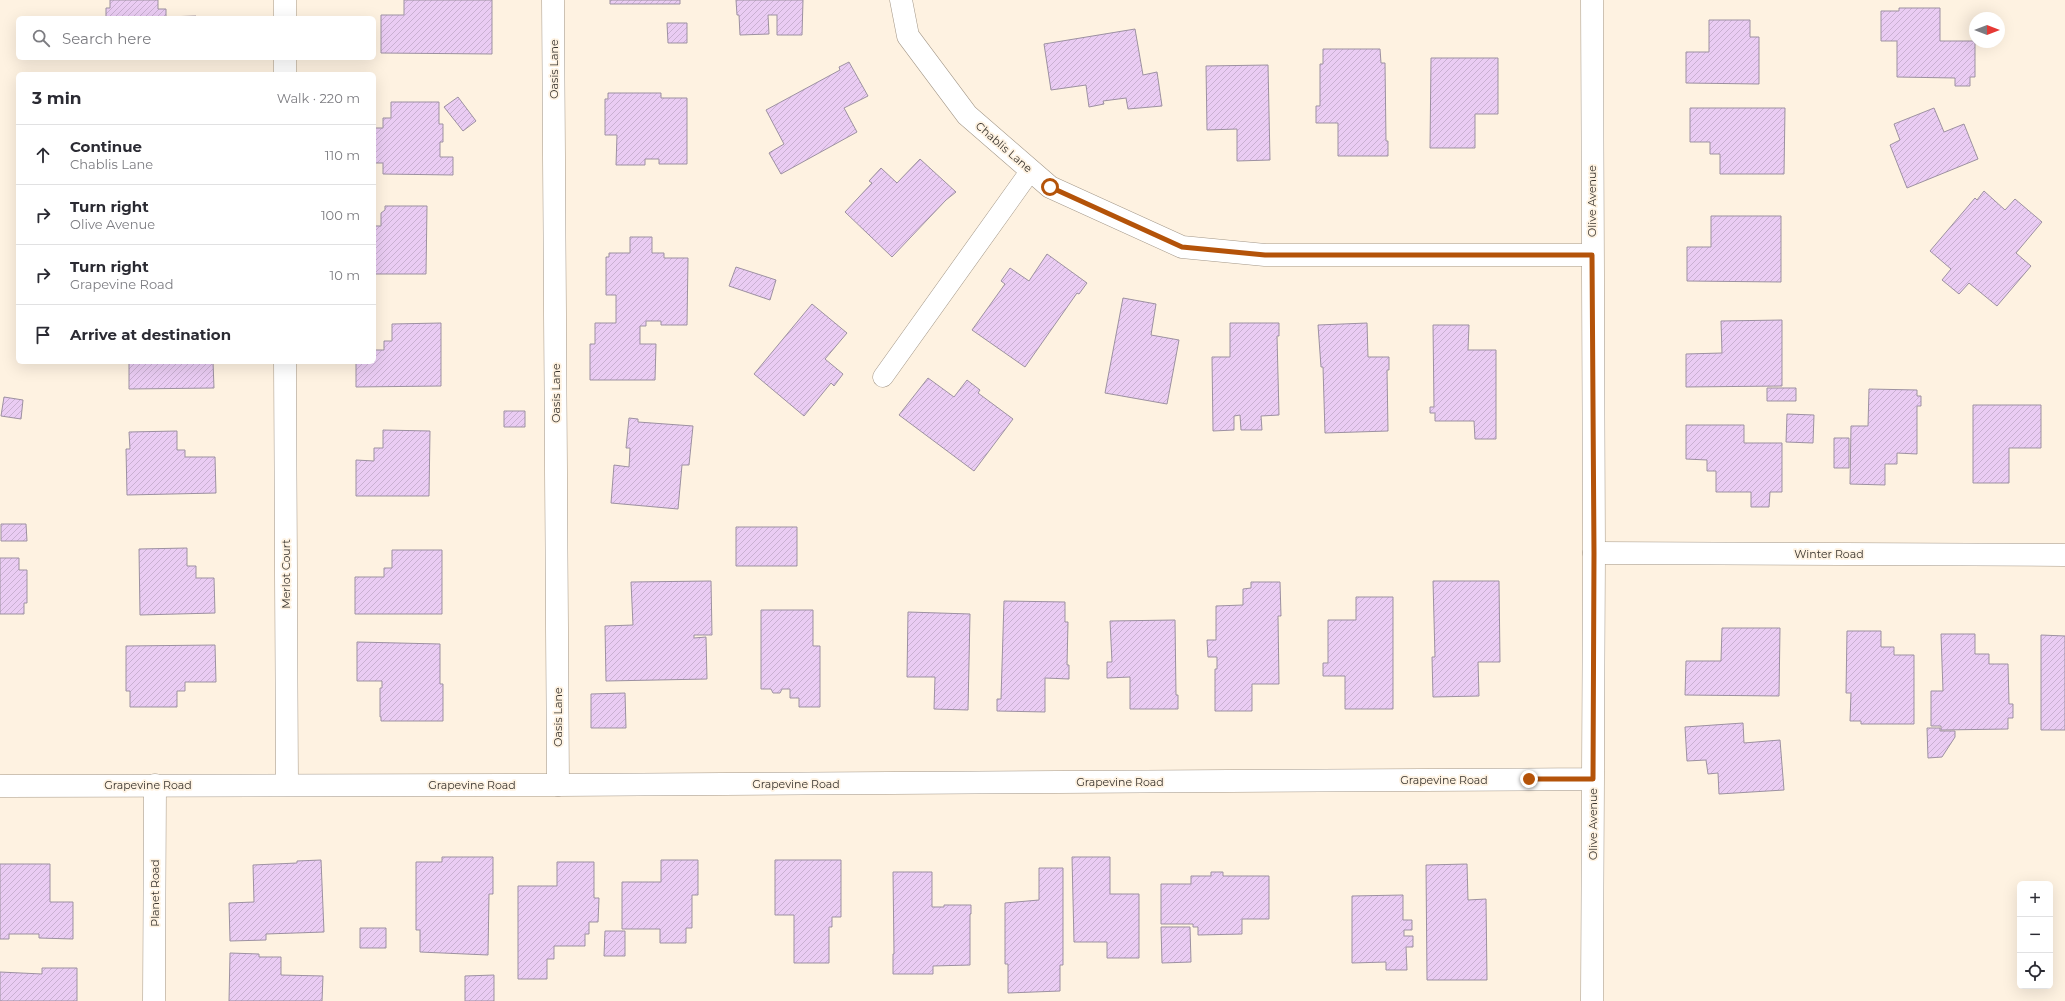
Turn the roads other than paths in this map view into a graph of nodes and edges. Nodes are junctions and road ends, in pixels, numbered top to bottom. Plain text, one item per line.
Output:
1 (284, 0) edge
2 (553, 0) edge
3 (901, 0) edge
4 (1592, 0) edge
5 (285, 16) edge
6 (285, 60) edge
7 (285, 72) edge
8 (1031, 170) junction
9 (1592, 255) junction
10 (285, 364) edge
11 (883, 377) dead end
12 (1594, 553) junction
13 (2065, 555) edge
14 (1593, 779) junction
15 (155, 785) junction
16 (287, 785) junction
17 (558, 785) junction
18 (0, 786) edge
19 (154, 1001) edge
20 (1592, 1001) edge

1 - 5 street
2 - 17 street, Oasis Lane
3 - 8 street, Chablis Lane
4 - 9 street, Olive Avenue
6 - 7 street
8 - 9 street, Chablis Lane
8 - 11 lane
9 - 12 street, Olive Avenue
10 - 16 street, Merlot Court
12 - 13 street, Winter Road
12 - 14 street, Olive Avenue
14 - 17 street, Grapevine Road
14 - 20 street, Olive Avenue
15 - 16 street, Grapevine Road
15 - 18 street, Grapevine Road
15 - 19 street, Planet Road
16 - 17 street, Grapevine Road

